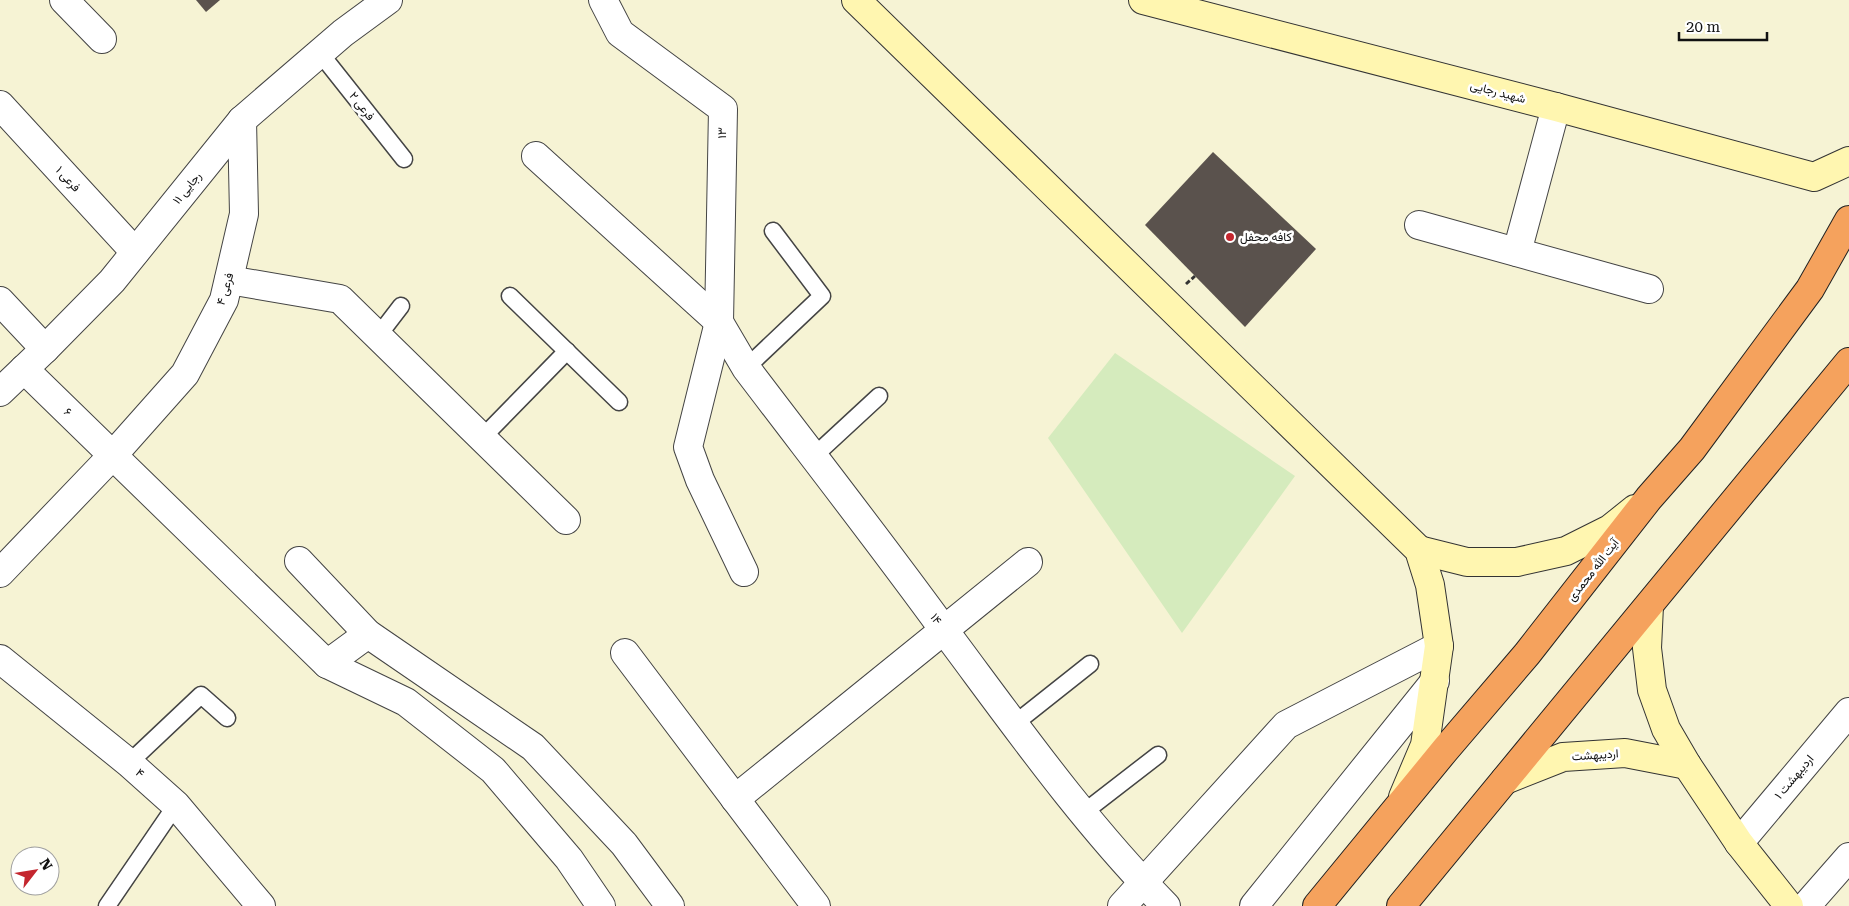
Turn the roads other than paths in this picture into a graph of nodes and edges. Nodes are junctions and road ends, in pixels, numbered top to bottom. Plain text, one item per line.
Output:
1 (64, 0) edge
2 (388, 0) edge
3 (604, 0) edge
4 (856, 0) edge
5 (1143, 0) edge
6 (102, 39) dead end
7 (309, 53) junction
8 (0, 105) edge
9 (1556, 107) junction
10 (242, 120) junction
11 (536, 156) dead end
12 (404, 159) dead end
13 (1849, 161) edge
14 (1849, 220) edge
15 (1419, 226) dead end
16 (773, 231) dead end
17 (135, 252) junction
18 (1517, 252) junction
19 (229, 280) junction
20 (1649, 290) dead end
21 (510, 296) dead end
22 (0, 301) edge
23 (401, 306) dead end
24 (719, 322) junction
25 (378, 336) junction
26 (45, 349) junction
27 (567, 351) junction
28 (1849, 362) edge
29 (746, 368) junction
30 (24, 369) junction
31 (0, 392) edge
32 (879, 396) dead end
33 (619, 402) dead end
34 (482, 438) junction
35 (113, 455) junction
36 (814, 457) junction
37 (1649, 498) junction
38 (566, 520) dead end
39 (1419, 550) junction
40 (299, 561) dead end
41 (1028, 562) dead end
42 (744, 572) dead end
43 (0, 573) edge
44 (1649, 606) junction
45 (944, 629) junction
46 (368, 634) junction
47 (1439, 646) junction
48 (625, 653) dead end
49 (0, 659) edge
50 (328, 664) junction
51 (1090, 664) dead end
52 (1435, 681) junction
53 (1849, 712) edge
54 (227, 718) dead end
55 (1014, 725) junction
56 (1158, 755) dead end
57 (129, 763) junction
58 (1688, 765) junction
59 (1505, 780) junction
60 (735, 799) junction
61 (1401, 803) junction
62 (176, 805) junction
63 (1083, 814) junction
64 (1739, 843) junction
65 (1849, 857) edge
66 (1144, 883) junction
67 (107, 906) edge
68 (261, 906) edge
69 (601, 906) edge
70 (670, 906) edge
71 (816, 906) edge
72 (1122, 906) edge
73 (1166, 906) edge
74 (1254, 906) edge
75 (1317, 906) edge
76 (1401, 906) edge
77 (1789, 906) edge
78 (1806, 906) edge

1 - 6 street
2 - 7 street, رجایی ۱۱
3 - 24 street, ۱۳
4 - 39 street
5 - 9 street, شهید رجایی
7 - 10 street, رجایی ۱۱
7 - 12 lane, فرعی ۲
8 - 17 street, فرعی ۱
9 - 13 street, شهید رجایی
9 - 18 street
10 - 17 street, رجایی ۱۱
10 - 19 street, فرعی ۴
11 - 24 street
14 - 37 highway, آیت الله محمدی
15 - 18 street
16 - 29 lane
17 - 26 street, رجایی ۱۱
18 - 20 street
19 - 25 street
19 - 35 street, فرعی ۴
21 - 27 lane
22 - 26 street
23 - 25 lane
24 - 29 street, ۱۴
24 - 42 street
25 - 34 street
26 - 30 street, رجایی ۱۱
27 - 33 lane
27 - 34 lane
28 - 44 highway
29 - 36 street, ۱۴
30 - 31 street, رجایی ۱۱
30 - 35 street, ۶
32 - 36 lane
34 - 38 street
35 - 43 street, فرعی ۴
35 - 50 street, ۶
36 - 45 street, ۱۴
37 - 39 street
37 - 61 highway, آیت الله محمدی
39 - 47 street
40 - 46 street
41 - 45 street
44 - 58 street
44 - 59 highway
45 - 55 street, ۱۴
45 - 60 street
46 - 50 street
46 - 70 street
47 - 52 street
47 - 66 street
48 - 60 street
49 - 57 street, ۴
50 - 69 street, ۶
51 - 55 lane
52 - 61 street
52 - 74 street
53 - 64 street, اردیبهشت ۱
54 - 57 lane
55 - 63 street, ۱۴
56 - 63 lane
57 - 62 street, ۴
58 - 59 street, اردیبهشت
58 - 64 street
59 - 76 highway
60 - 71 street
61 - 75 highway, آیت الله محمدی
62 - 67 lane
62 - 68 street, ۴
63 - 66 street, ۱۴
64 - 77 street
65 - 78 street
66 - 72 street
66 - 73 street, ۱۴

